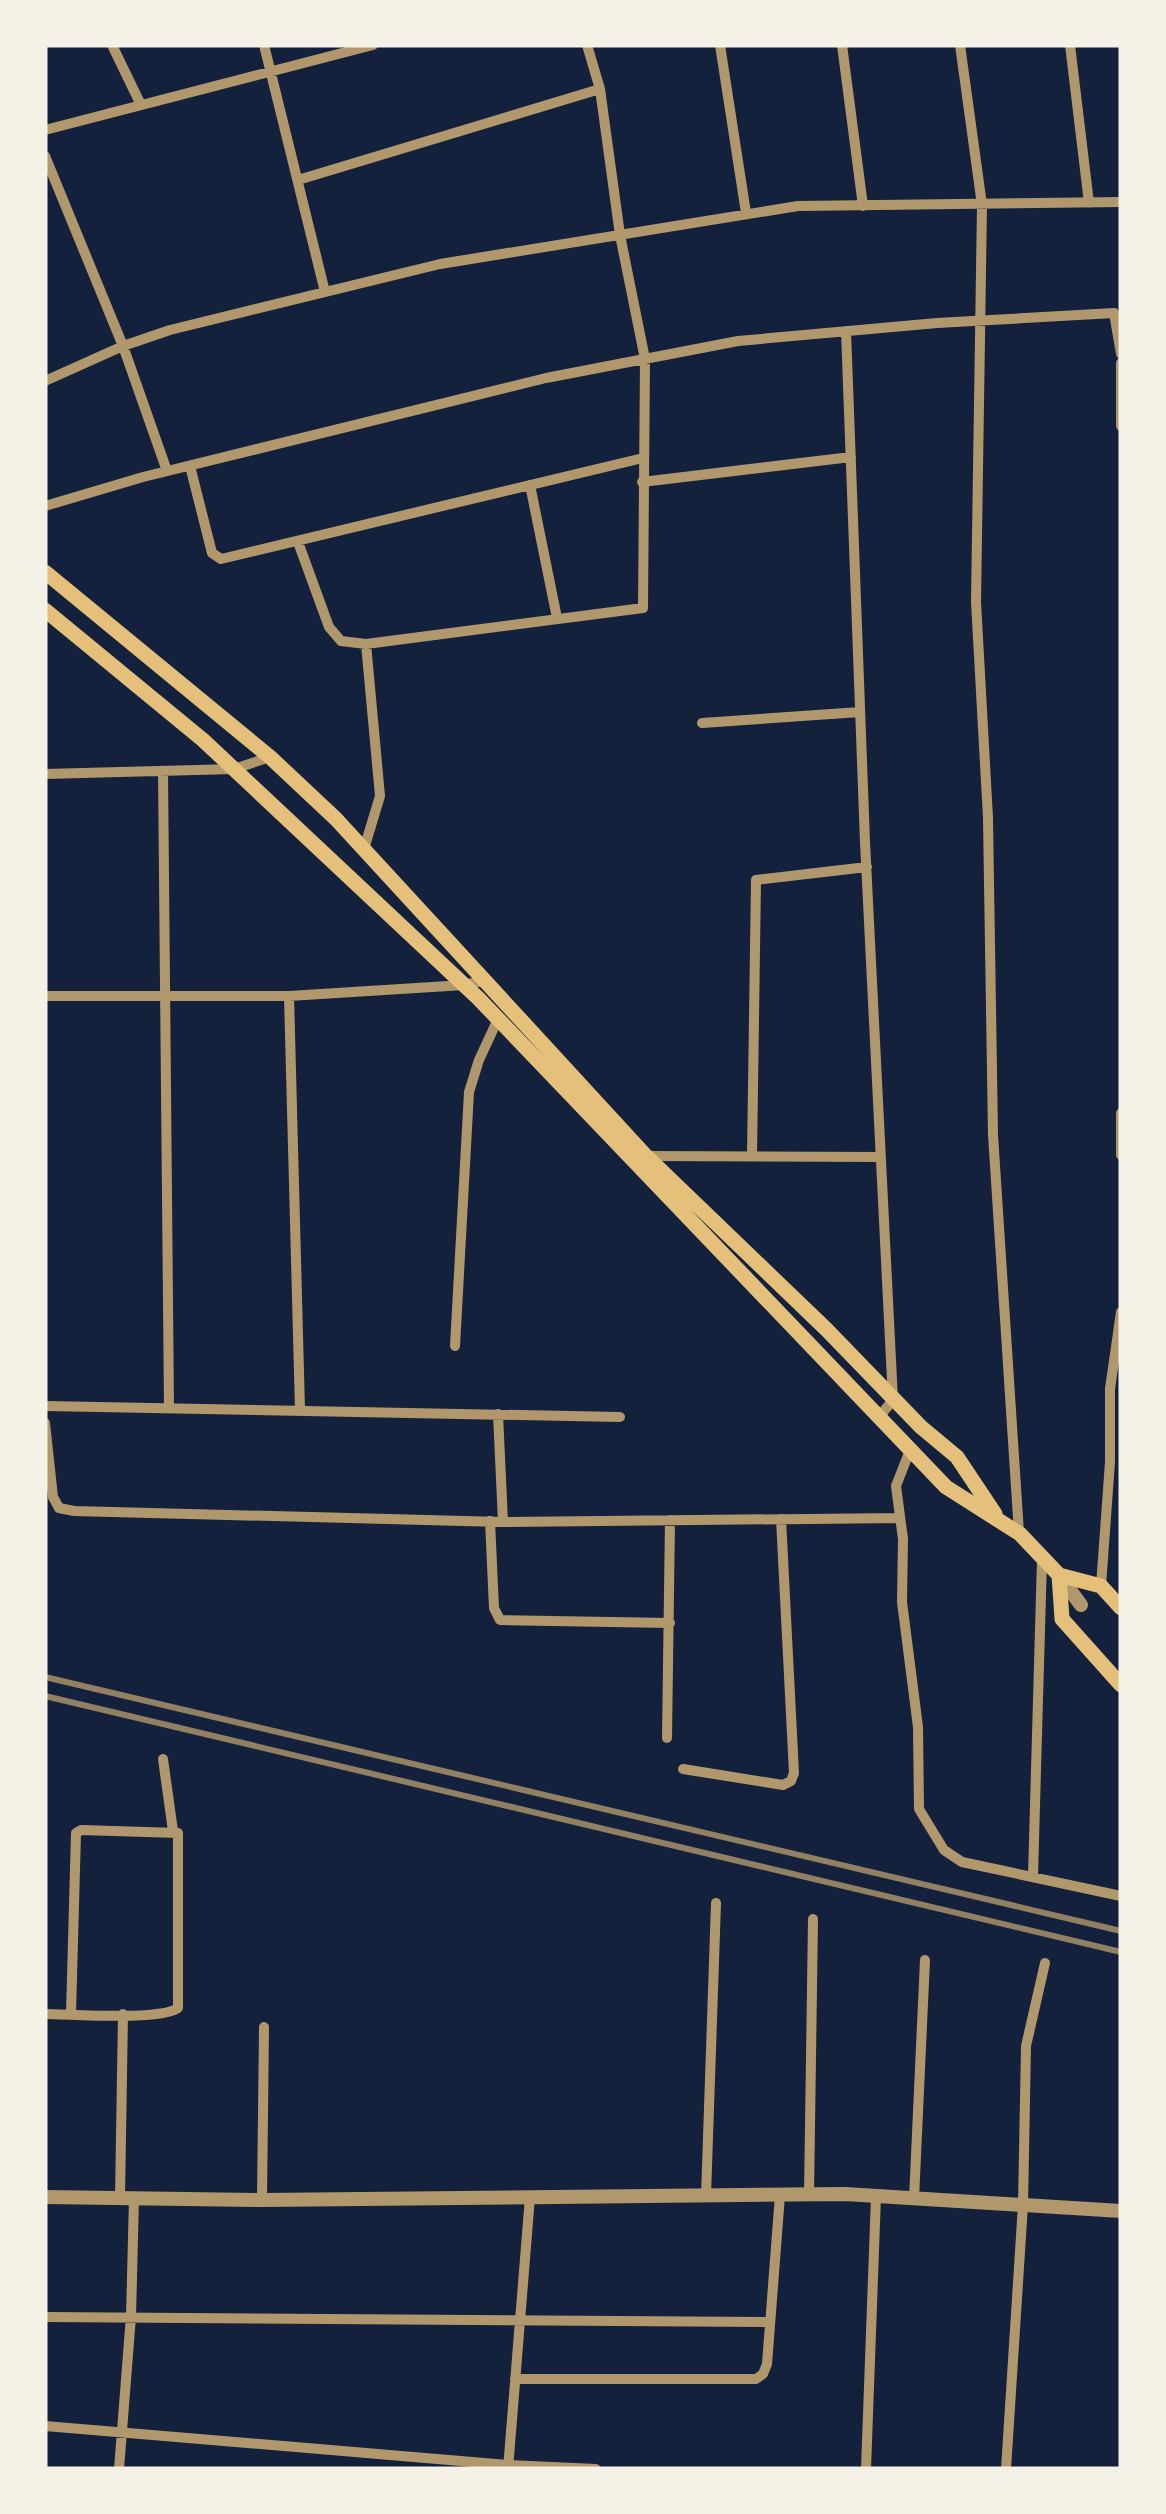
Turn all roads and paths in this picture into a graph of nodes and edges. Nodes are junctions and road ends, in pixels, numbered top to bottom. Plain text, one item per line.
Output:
1 (112, 45) edge
2 (264, 45) edge
3 (588, 45) edge
4 (720, 45) edge
5 (842, 45) edge
6 (960, 45) edge
7 (1070, 45) edge
8 (366, 46) edge
9 (271, 71) junction
10 (600, 89) junction
11 (141, 106) junction
12 (45, 130) edge
13 (45, 156) edge
14 (298, 180) junction
15 (1121, 202) edge
16 (1089, 203) junction
17 (982, 205) junction
18 (863, 206) junction
19 (746, 213) junction
20 (620, 234) junction
21 (326, 292) junction
22 (978, 320) junction
23 (846, 331) junction
24 (123, 346) junction
25 (1121, 354) edge
26 (645, 359) junction
27 (1121, 363) edge
28 (45, 381) edge
29 (1121, 426) edge
30 (850, 457) junction
31 (642, 458) junction
32 (190, 466) junction
33 (167, 472) junction
34 (642, 482) junction
35 (530, 486) junction
36 (45, 506) edge
37 (298, 542) junction
38 (45, 572) edge
39 (45, 610) edge
40 (557, 618) junction
41 (366, 644) junction
42 (860, 712) junction
43 (702, 723) dead end
44 (270, 757) junction
45 (234, 769) junction
46 (163, 771) junction
47 (45, 774) edge
48 (364, 849) junction
49 (866, 867) junction
50 (486, 980) junction
51 (464, 985) junction
52 (165, 995) junction
53 (45, 996) edge
54 (289, 996) junction
55 (498, 1018) junction
56 (1121, 1113) edge
57 (646, 1156) junction
58 (752, 1156) junction
59 (1121, 1156) edge
60 (881, 1157) junction
61 (1121, 1312) edge
62 (454, 1346) dead end
63 (893, 1400) junction
64 (45, 1406) edge
65 (170, 1408) junction
66 (300, 1410) junction
67 (498, 1414) junction
68 (620, 1416) dead end
69 (879, 1417) junction
70 (45, 1423) edge
71 (910, 1450) junction
72 (996, 1517) junction
73 (900, 1518) junction
74 (781, 1519) junction
75 (670, 1520) junction
76 (490, 1521) junction
77 (503, 1522) junction
78 (1020, 1534) junction
79 (1042, 1559) junction
80 (1058, 1575) junction
81 (1101, 1586) junction
82 (1081, 1604) dead end
83 (1121, 1608) edge
84 (670, 1623) junction
85 (1121, 1684) edge
86 (666, 1738) dead end
87 (163, 1759) dead end
88 (683, 1769) dead end
89 (173, 1831) junction
90 (1033, 1876) junction
91 (1121, 1896) edge
92 (716, 1903) dead end
93 (814, 1920) dead end
94 (926, 1960) dead end
95 (1045, 1963) dead end
96 (45, 2014) edge
97 (71, 2014) junction
98 (123, 2014) junction
99 (264, 2027) dead end
100 (780, 2195) junction
101 (809, 2195) junction
102 (706, 2196) junction
103 (876, 2196) junction
104 (45, 2197) edge
105 (530, 2198) junction
106 (914, 2198) junction
107 (127, 2199) junction
108 (262, 2200) junction
109 (1022, 2205) junction
110 (1121, 2211) edge
111 (131, 2316) junction
112 (45, 2317) edge
113 (519, 2320) junction
114 (770, 2322) junction
115 (515, 2379) junction
116 (45, 2426) edge
117 (122, 2431) junction
118 (508, 2467) edge
119 (119, 2469) edge
120 (596, 2469) edge
121 (866, 2469) edge
122 (1006, 2469) edge

1 - 11 street
2 - 9 street
3 - 10 street
4 - 19 street
5 - 18 street
6 - 17 street
7 - 16 street
8 - 9 street
9 - 11 street
9 - 14 street
10 - 14 street
10 - 20 street
11 - 12 street
13 - 24 street
14 - 21 street
15 - 16 street
16 - 17 street
17 - 18 street
17 - 22 street
18 - 19 street
19 - 20 street
20 - 21 street
20 - 26 street
21 - 24 street
22 - 23 street
22 - 25 street
22 - 78 street
23 - 26 street
23 - 30 street
24 - 28 street
24 - 33 street
26 - 31 street
26 - 32 street
27 - 29 street
30 - 34 street
30 - 42 street
31 - 34 street
31 - 35 street
32 - 33 street
32 - 37 street
33 - 36 street
34 - 40 street
35 - 37 street
35 - 40 street
37 - 41 street
38 - 44 main road
39 - 45 main road
40 - 41 street
41 - 48 street
42 - 43 street
42 - 49 street
44 - 45 street
44 - 48 main road
45 - 46 street
45 - 51 main road
46 - 47 street
46 - 52 street
48 - 50 main road
49 - 58 street
49 - 60 street
50 - 51 street
50 - 57 main road
51 - 54 street
51 - 55 main road
52 - 53 street
52 - 54 street
52 - 65 street
54 - 66 street
55 - 62 street
55 - 69 main road
56 - 59 street
57 - 58 street
57 - 63 main road
58 - 60 street
60 - 63 street
61 - 81 street
63 - 69 street
63 - 72 main road
64 - 65 street
65 - 66 street
66 - 67 street
67 - 68 street
67 - 77 street
69 - 71 main road
70 - 76 street
71 - 72 main road
71 - 73 street
72 - 78 main road
73 - 74 street
73 - 90 street
74 - 75 street
74 - 88 street
75 - 77 street
75 - 84 street
76 - 77 street
76 - 84 street
78 - 79 main road
79 - 80 main road
79 - 90 street
80 - 81 main road
80 - 82 street
80 - 85 main road
81 - 83 main road
84 - 86 street
87 - 89 street
89 - 97 street
89 - 98 street
90 - 91 street
92 - 102 street
93 - 101 street
94 - 106 street
95 - 109 street
96 - 97 street
97 - 98 street
98 - 107 street
99 - 108 street
100 - 101 street
100 - 102 street
100 - 114 street
101 - 103 street
102 - 105 street
103 - 106 street
103 - 121 street
104 - 107 street
105 - 108 street
105 - 113 street
106 - 109 street
107 - 108 street
107 - 111 street
109 - 110 street
109 - 122 street
111 - 112 street
111 - 113 street
111 - 117 street
113 - 114 street
113 - 115 street
114 - 115 street
115 - 118 street
116 - 117 street
117 - 118 street
117 - 119 street
118 - 120 street

